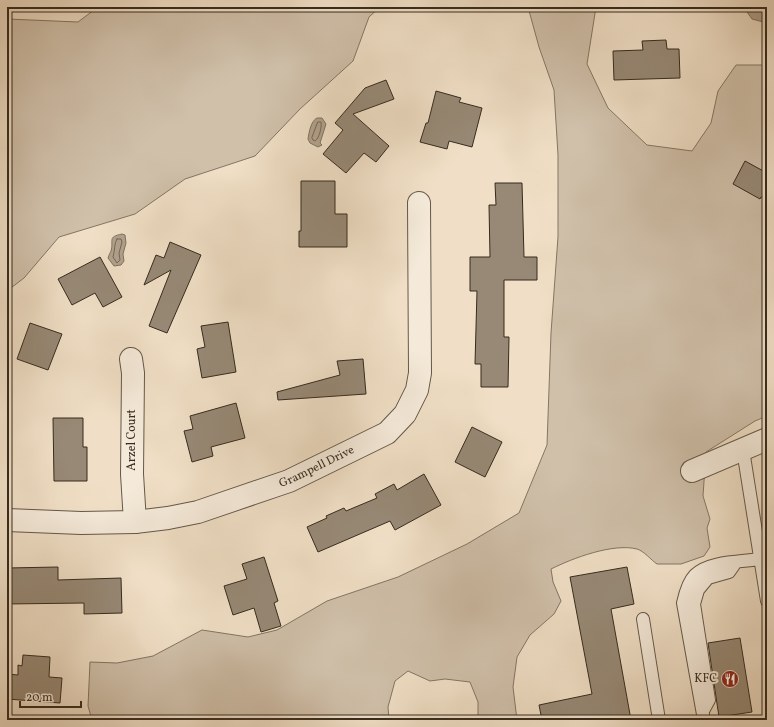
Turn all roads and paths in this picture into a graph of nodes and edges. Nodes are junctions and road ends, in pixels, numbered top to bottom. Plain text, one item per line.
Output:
1 (419, 203) dead end
2 (131, 359) dead end
3 (767, 439) edge
4 (743, 450) junction
5 (692, 471) dead end
6 (7, 520) edge
7 (135, 522) junction
8 (760, 559) junction
9 (767, 602) edge
10 (643, 618) dead end
11 (703, 716) edge
12 (659, 720) edge

1 - 7 street, Grampell Drive
2 - 7 street, Arzel Court
3 - 4 street
4 - 5 street
4 - 8 lane
6 - 7 street, Grampell Drive
8 - 9 lane
8 - 11 lane
10 - 12 lane

